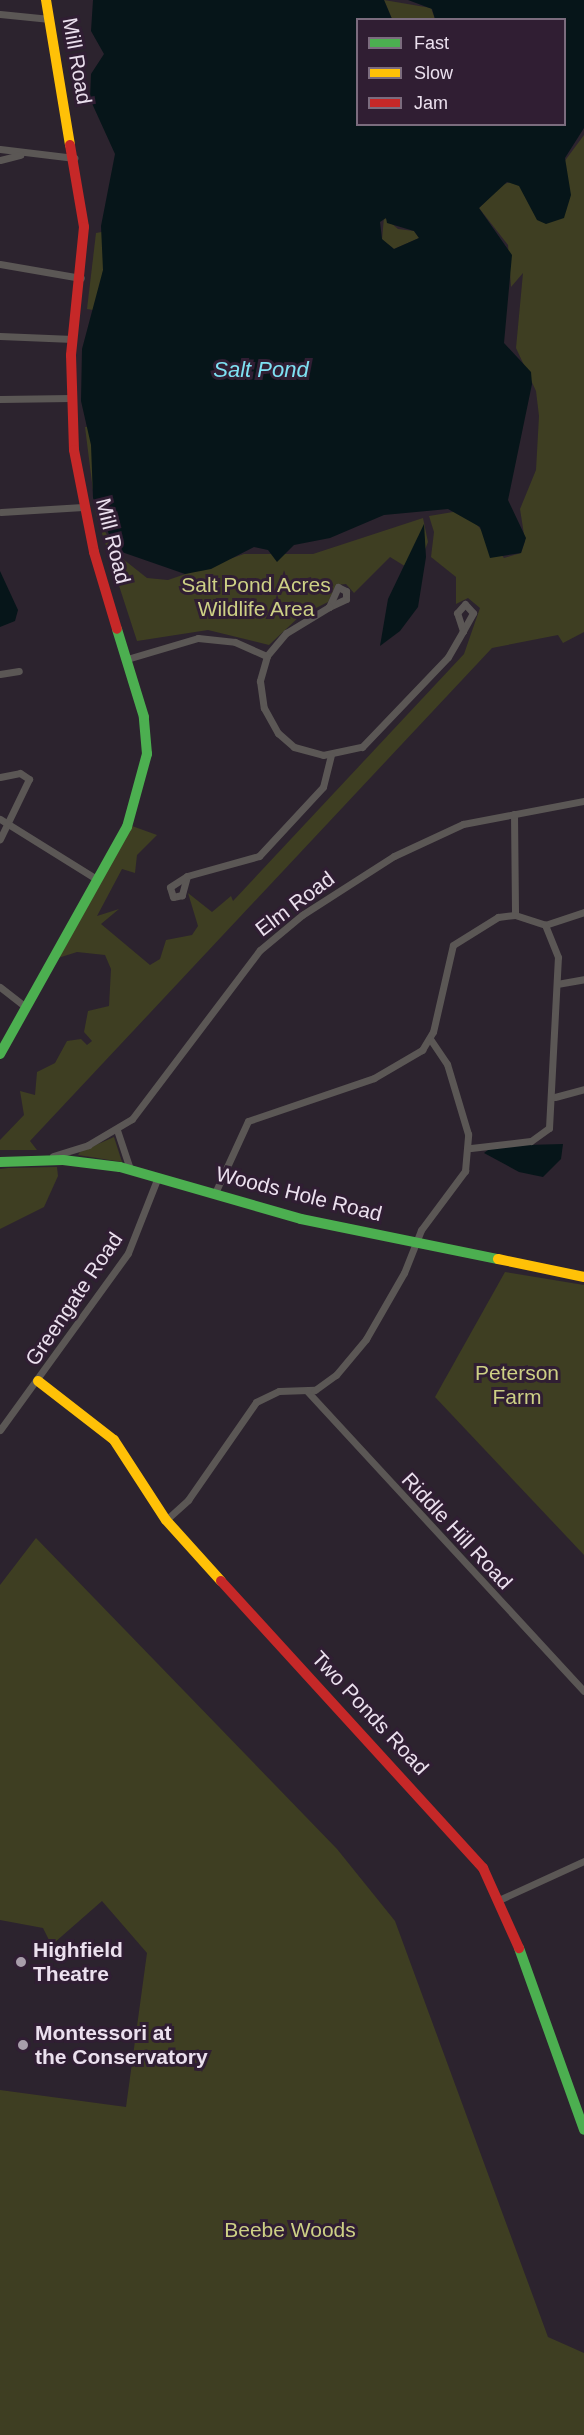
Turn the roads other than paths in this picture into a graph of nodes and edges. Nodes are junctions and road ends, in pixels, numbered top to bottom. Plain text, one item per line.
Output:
1 (46, 0) edge
2 (0, 14) edge
3 (50, 19) junction
4 (0, 148) edge
5 (20, 155) junction
6 (74, 158) junction
7 (0, 160) edge
8 (0, 264) edge
9 (81, 278) junction
10 (0, 336) edge
11 (73, 339) junction
12 (71, 398) junction
13 (0, 399) edge
14 (83, 507) junction
15 (1, 512) edge
16 (329, 607) dead end
17 (463, 631) dead end
18 (267, 656) junction
19 (127, 660) junction
20 (19, 671) dead end
21 (0, 674) edge
22 (331, 756) junction
23 (0, 777) edge
24 (584, 801) edge
25 (514, 814) junction
26 (0, 819) edge
27 (8, 827) junction
28 (0, 839) edge
29 (187, 876) dead end
30 (98, 880) junction
31 (584, 912) edge
32 (515, 915) junction
33 (545, 925) junction
34 (584, 979) edge
35 (557, 984) junction
36 (0, 987) edge
37 (26, 1007) junction
38 (430, 1039) junction
39 (0, 1054) edge
40 (584, 1089) edge
41 (555, 1097) junction
42 (117, 1130) junction
43 (471, 1148) junction
44 (29, 1160) junction
45 (2, 1162) edge
46 (130, 1169) junction
47 (158, 1177) junction
48 (215, 1193) junction
49 (415, 1243) junction
50 (584, 1277) edge
51 (38, 1381) junction
52 (307, 1391) junction
53 (0, 1430) edge
54 (165, 1520) junction
55 (584, 1691) edge
56 (584, 1861) edge
57 (501, 1899) junction
58 (584, 2130) edge

1 - 3 main road, Mill Road
2 - 3 street
3 - 6 main road, Mill Road
4 - 5 street
5 - 6 street
5 - 7 street
6 - 9 main road, Mill Road
8 - 9 street
9 - 11 main road, Mill Road
10 - 11 street
11 - 12 main road, Mill Road
12 - 13 street
12 - 14 main road, Mill Road
14 - 15 street
14 - 19 main road, Mill Road
16 - 18 street
17 - 22 street
18 - 19 street
18 - 22 street
19 - 30 main road, Mill Road
20 - 21 street
22 - 29 street
23 - 27 street
24 - 25 street, Elm Road
25 - 32 street
25 - 42 street, Elm Road
26 - 27 street
27 - 28 street
27 - 30 street
30 - 37 main road, Mill Road
31 - 33 street
32 - 33 street
32 - 38 street
33 - 35 street
34 - 35 street
35 - 41 street
36 - 37 street
37 - 39 main road, Mill Road
38 - 43 street
38 - 48 street
40 - 41 street
41 - 43 street
42 - 44 street, Elm Road
42 - 46 street
43 - 49 street
44 - 45 main road, Woods Hole Road
44 - 46 main road, Woods Hole Road
46 - 47 main road, Woods Hole Road
47 - 48 main road, Woods Hole Road
47 - 51 street, Greengate Road
48 - 49 main road, Woods Hole Road
49 - 50 main road, Woods Hole Road
49 - 52 street
51 - 53 street, Greengate Road
51 - 54 main road, Two Ponds Road
52 - 54 street
52 - 55 street, Riddle Hill Road
54 - 57 main road, Two Ponds Road
56 - 57 street
57 - 58 main road, Two Ponds Road

